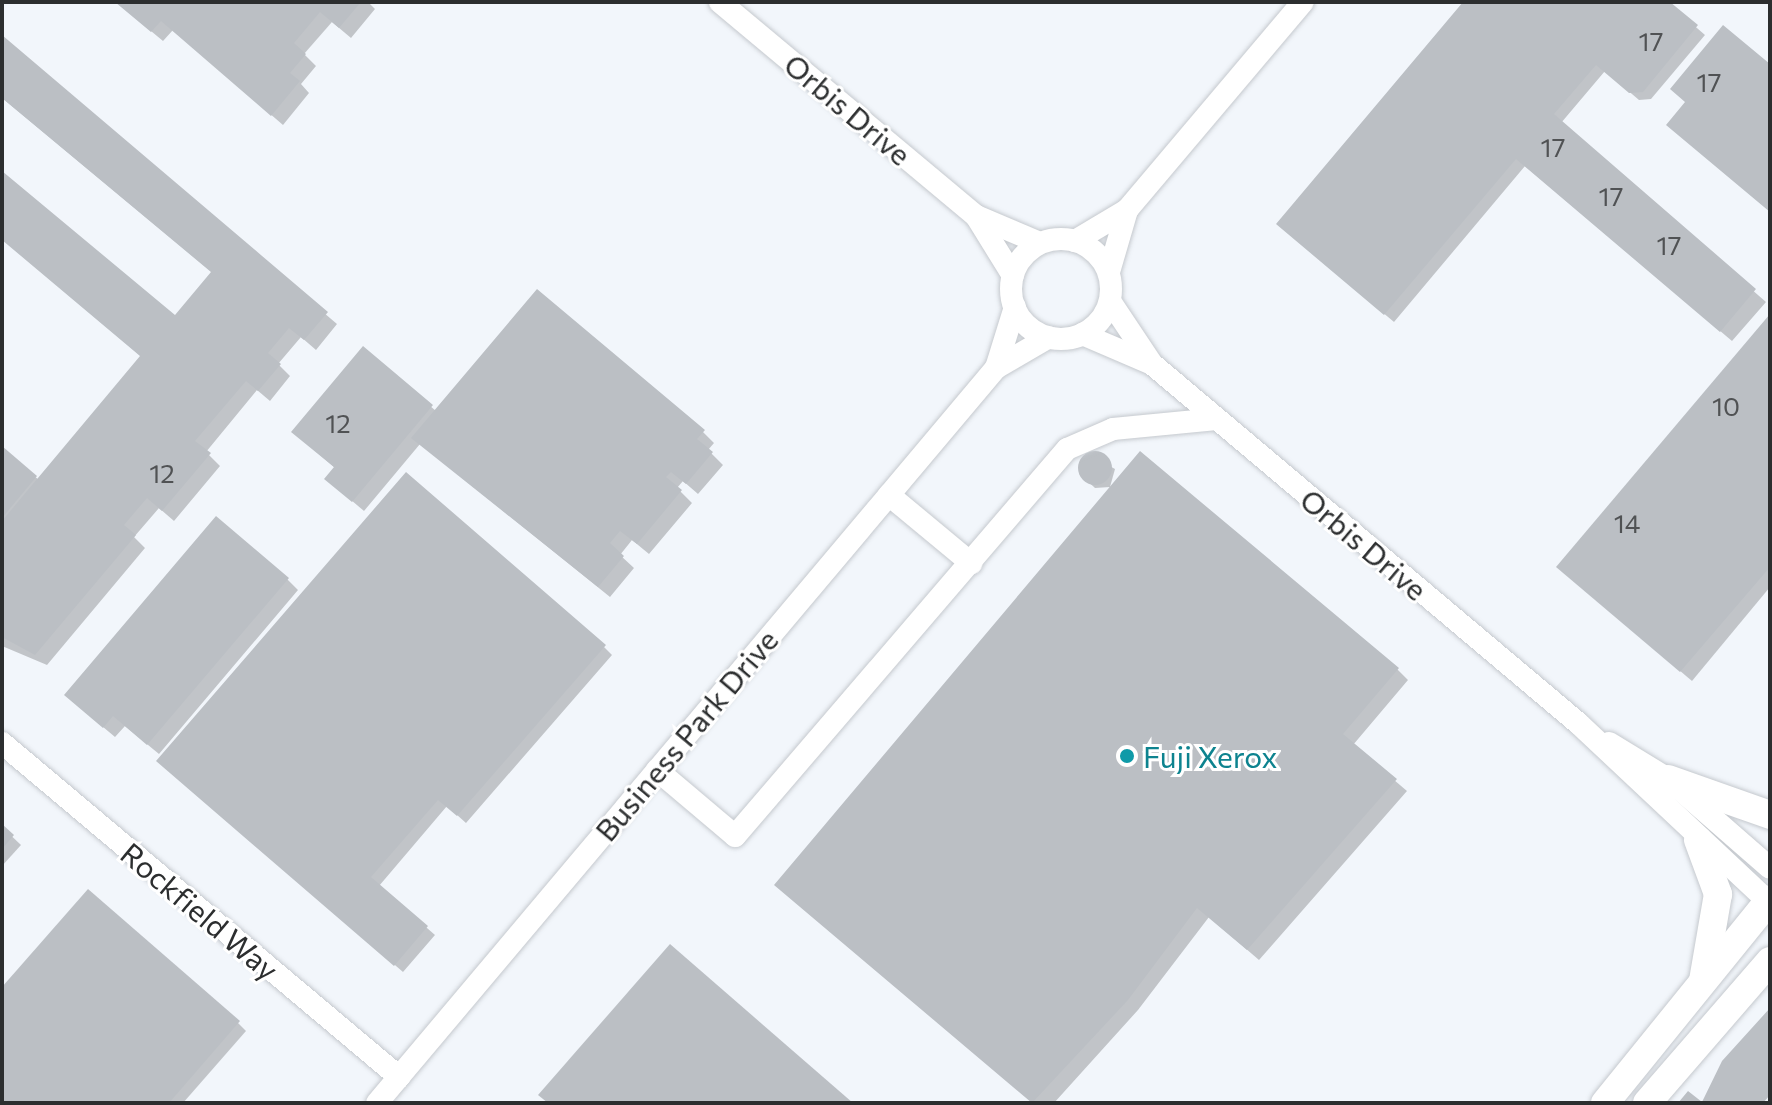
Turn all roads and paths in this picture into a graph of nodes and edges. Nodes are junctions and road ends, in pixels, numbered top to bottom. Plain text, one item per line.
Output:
1 (1303, 2) edge
2 (722, 3) edge
3 (1127, 210) junction
4 (976, 216) junction
5 (1075, 241) junction
6 (1040, 243) junction
7 (1109, 272) junction
8 (1013, 276) junction
9 (1110, 301) junction
10 (1015, 307) junction
11 (1082, 334) junction
12 (1049, 337) junction
13 (1152, 364) junction
14 (996, 368) junction
15 (1217, 419) junction
16 (889, 495) junction
17 (971, 563) junction
18 (1578, 723) junction
19 (2, 743) edge
20 (657, 770) junction
21 (1668, 779) junction
22 (1770, 815) edge
23 (1698, 840) junction
24 (1770, 868) edge
25 (1769, 901) edge
26 (1770, 961) edge
27 (1703, 981) junction
28 (399, 1077) junction
29 (377, 1103) edge
30 (1605, 1103) edge
31 (1647, 1103) edge

1 - 3 street
2 - 4 street, Orbis Drive
3 - 5 street
3 - 7 street
4 - 6 street, Orbis Drive
4 - 8 street, Orbis Drive
5 - 6 street
5 - 7 street
6 - 8 street
7 - 9 street
8 - 10 street
9 - 11 street
9 - 13 street, Orbis Drive
10 - 12 street
10 - 14 street, Business Park Drive
11 - 12 street
11 - 13 street, Orbis Drive
12 - 14 street, Business Park Drive
13 - 15 street, Orbis Drive
14 - 16 street, Business Park Drive
15 - 17 street
15 - 18 street, Orbis Drive
16 - 17 street
16 - 20 street, Business Park Drive
17 - 20 street
18 - 21 street, Orbis Drive
18 - 23 street, Orbis Drive
19 - 28 street, Rockfield Way
20 - 28 street, Business Park Drive
21 - 22 main road
21 - 24 street, Orbis Drive
23 - 25 street, Orbis Drive
23 - 27 main road
25 - 27 main road
26 - 31 main road
27 - 30 main road
28 - 29 street, Business Park Drive

